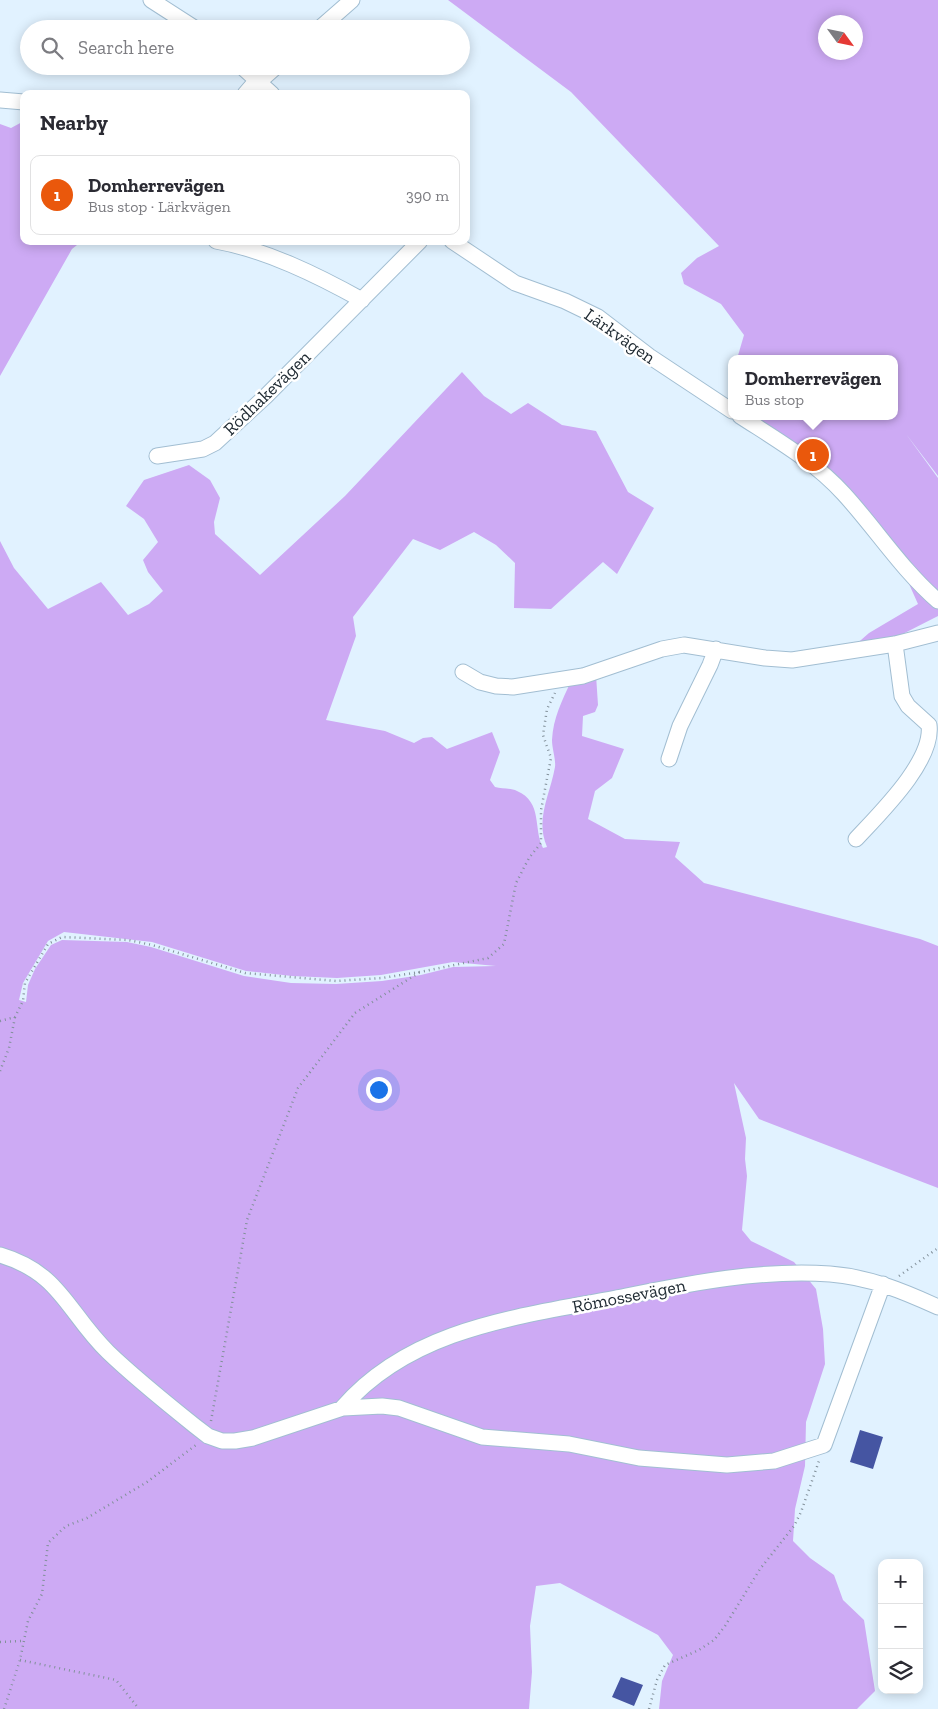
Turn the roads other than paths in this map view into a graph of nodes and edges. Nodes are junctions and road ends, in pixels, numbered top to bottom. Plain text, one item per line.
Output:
1 (151, 0) edge
2 (352, 0) edge
3 (182, 20) edge
4 (329, 20) edge
5 (251, 75) edge
6 (266, 75) edge
7 (258, 81) junction
8 (248, 90) edge
9 (268, 90) edge
10 (0, 100) edge
11 (20, 102) edge
12 (235, 245) edge
13 (416, 245) edge
14 (458, 245) edge
15 (362, 300) junction
16 (728, 408) edge
17 (746, 420) edge
18 (157, 456) dead end
19 (938, 601) edge
20 (938, 633) edge
21 (895, 644) junction
22 (716, 649) junction
23 (463, 672) dead end
24 (669, 759) dead end
25 (856, 839) dead end
26 (0, 1255) edge
27 (886, 1285) junction
28 (938, 1307) edge
29 (342, 1408) junction

1 - 3 street
2 - 4 street
5 - 7 street
6 - 7 street
7 - 8 street
7 - 9 street
10 - 11 street
12 - 15 street
13 - 15 street, Rödhakevägen
14 - 16 street, Lärkvägen
15 - 18 street, Rödhakevägen
17 - 19 street
20 - 21 street
21 - 22 street
21 - 25 street
22 - 23 street
22 - 24 street
26 - 29 street
27 - 28 street, Römossevägen
27 - 29 street, Römossevägen
27 - 29 street

